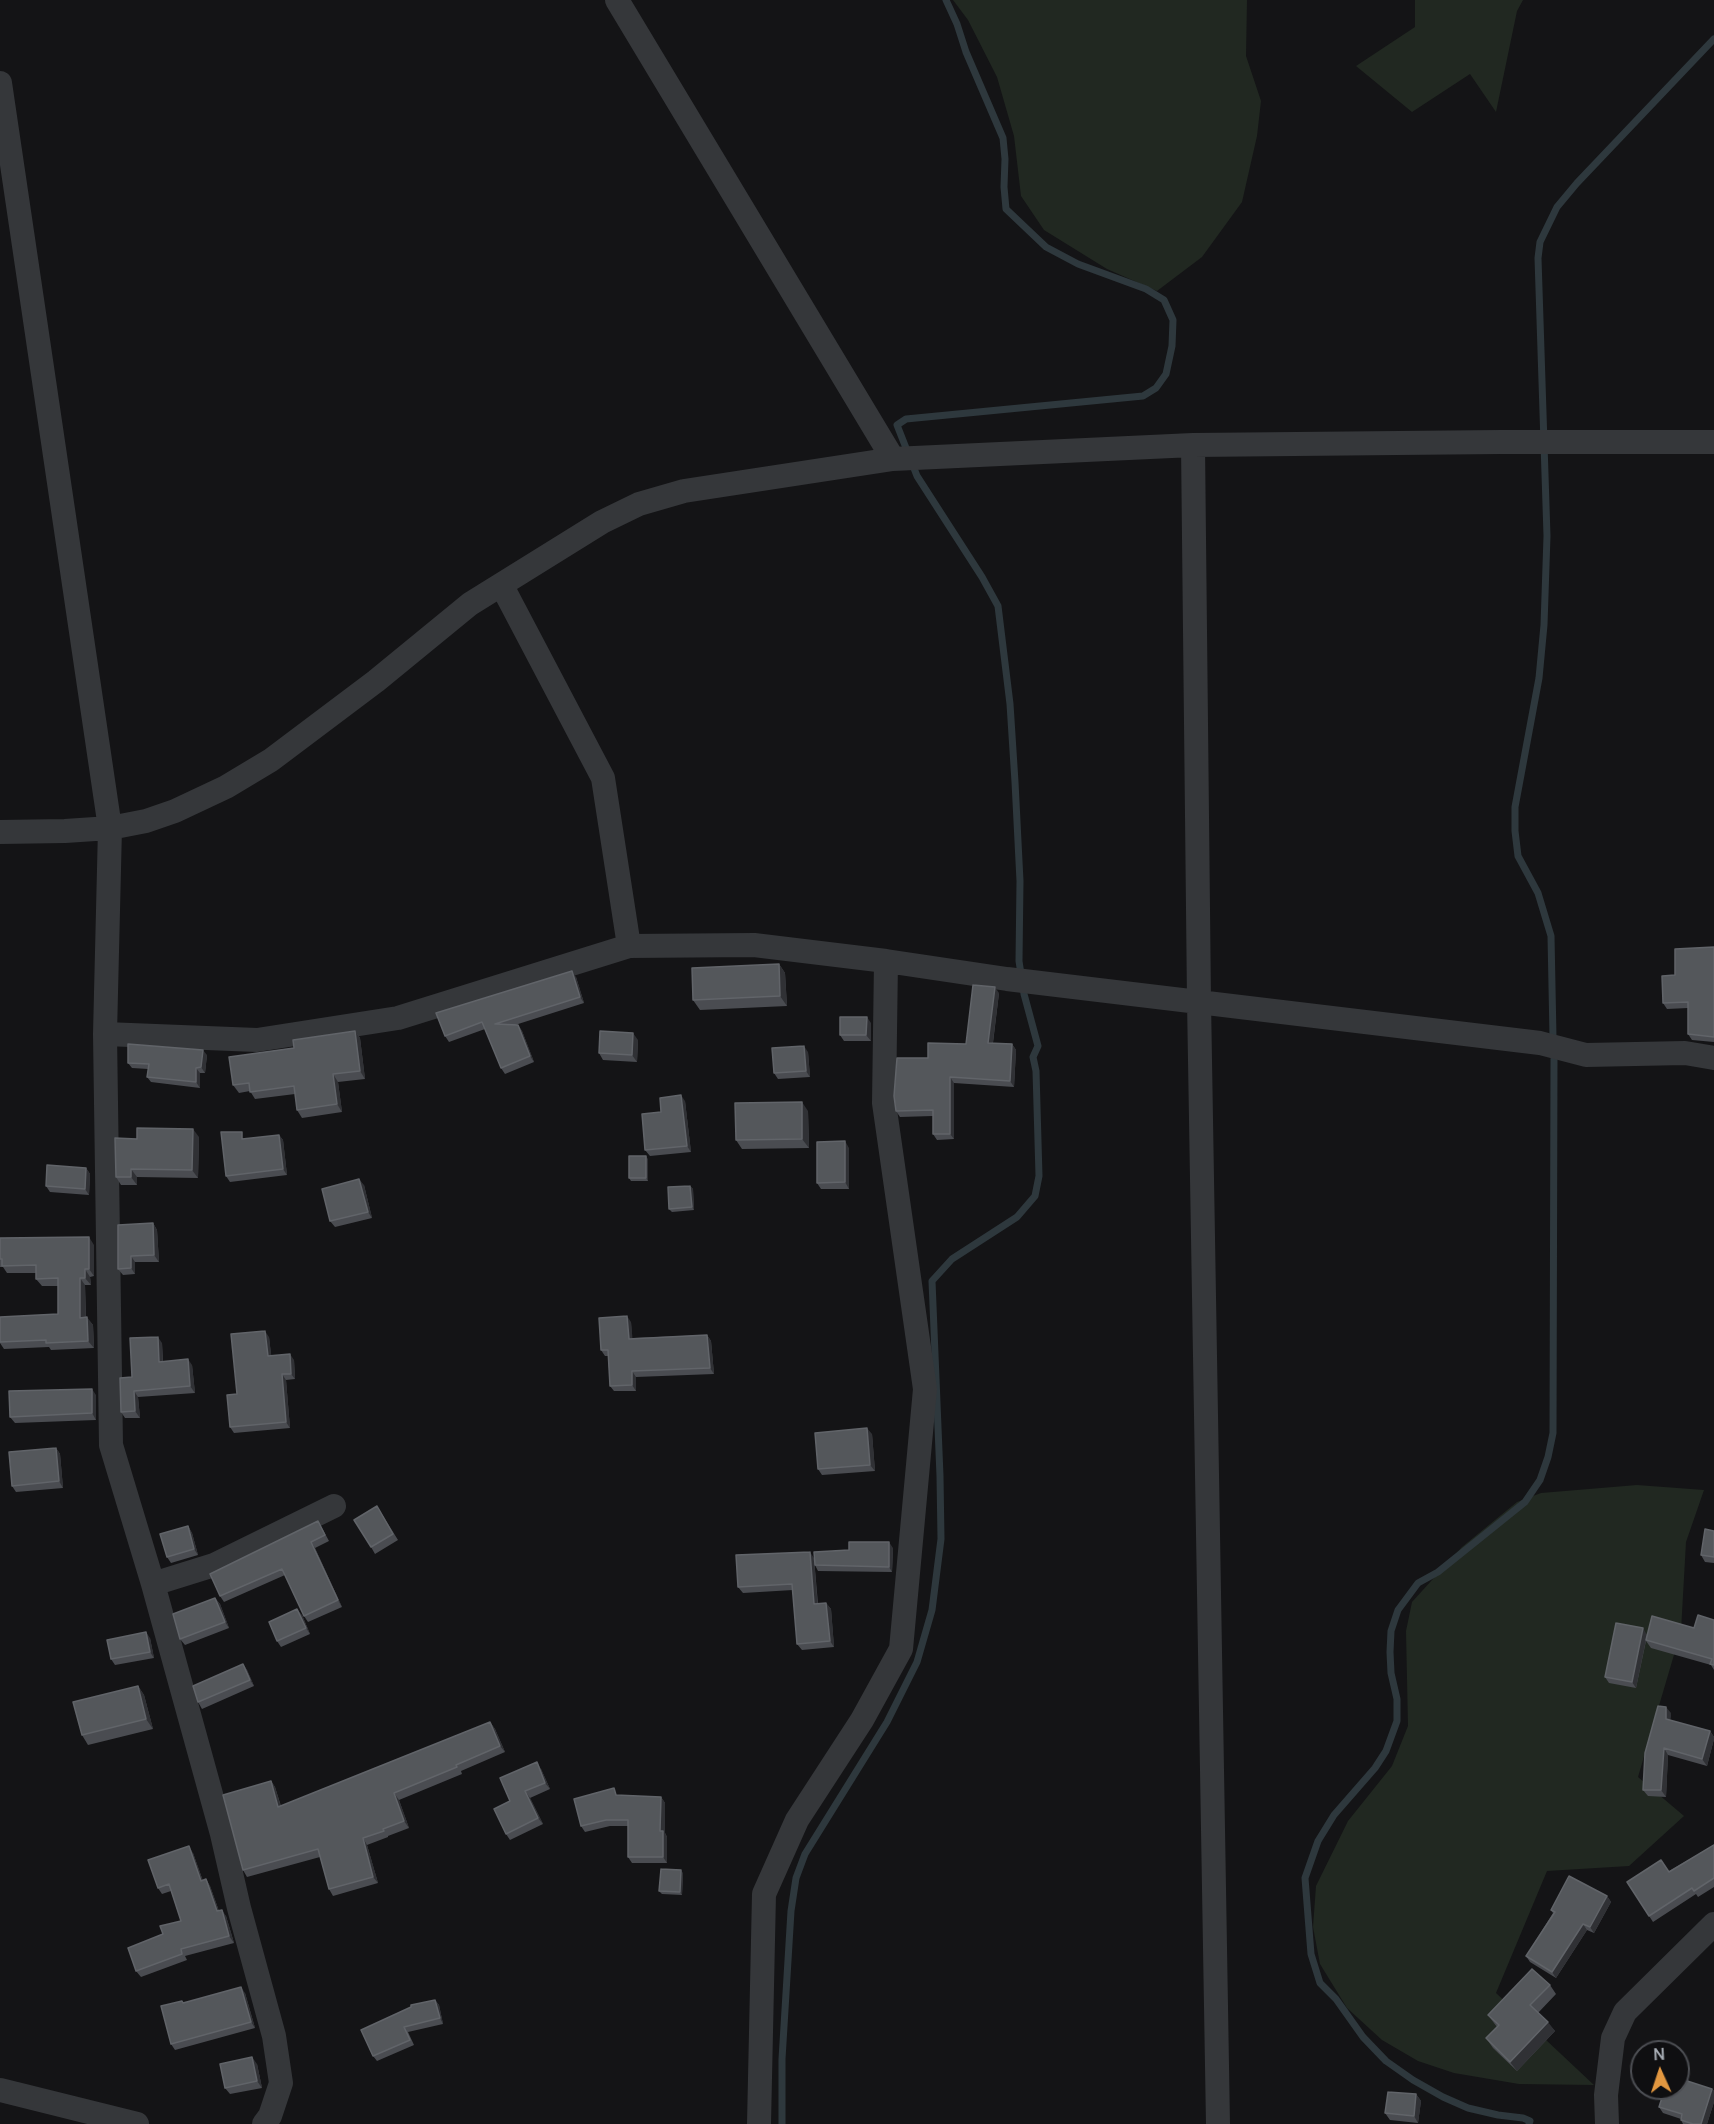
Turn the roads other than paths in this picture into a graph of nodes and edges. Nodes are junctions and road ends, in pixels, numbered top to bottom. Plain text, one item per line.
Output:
1 (617, 0) edge
2 (0, 83) edge
3 (1714, 442) edge
4 (1193, 445) junction
5 (893, 459) junction
6 (502, 586) junction
7 (110, 828) junction
8 (0, 832) edge
9 (629, 946) junction
10 (886, 961) junction
11 (1199, 1001) junction
12 (105, 1034) junction
13 (1714, 1058) edge
14 (334, 1506) dead end
15 (153, 1584) junction
16 (1714, 1924) edge
17 (0, 2090) edge
18 (137, 2124) edge
19 (264, 2124) edge
20 (759, 2124) edge
21 (1218, 2124) edge
22 (1607, 2124) edge

1 - 5 street
2 - 7 street
3 - 4 street
4 - 5 street
4 - 11 street
5 - 6 street
6 - 7 street
6 - 9 street
7 - 8 street
7 - 12 street
9 - 10 street
9 - 12 street
10 - 11 street
10 - 20 street
11 - 13 street
11 - 21 street
12 - 15 street
14 - 15 street
15 - 19 street
16 - 22 street
17 - 18 street

